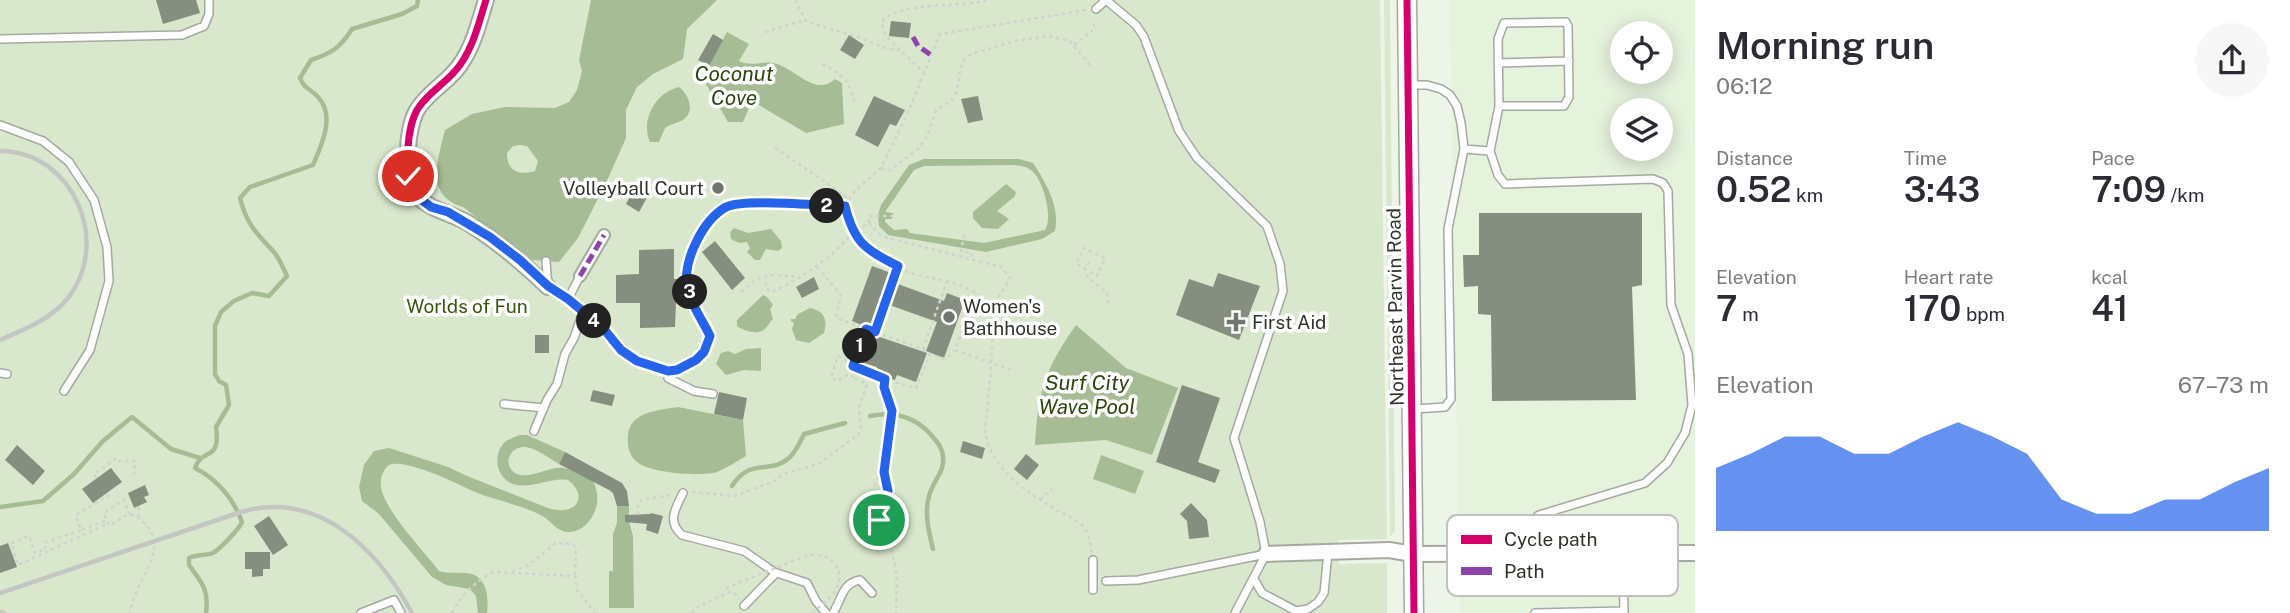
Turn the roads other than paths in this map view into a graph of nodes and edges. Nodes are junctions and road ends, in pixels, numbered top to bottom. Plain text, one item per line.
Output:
1 (209, 0) edge
2 (486, 0) edge
3 (1106, 0) edge
4 (1407, 0) edge
5 (1095, 9) road end
6 (0, 39) edge
7 (1569, 61) junction
8 (1499, 63) junction
9 (1408, 85) junction
10 (1499, 107) junction
11 (0, 125) edge
12 (1464, 149) junction
13 (1490, 151) junction
14 (604, 235) dead end
15 (546, 261) dead end
16 (580, 276) joint
17 (548, 286) junction
18 (568, 299) junction
19 (583, 312) junction
20 (637, 361) road end
21 (668, 378) dead end
22 (64, 391) dead end
23 (713, 394) dead end
24 (504, 404) dead end
25 (544, 408) junction
26 (1412, 409) junction
27 (534, 431) dead end
28 (683, 493) dead end
29 (1539, 515) edge
30 (1328, 552) junction
31 (1266, 554) junction
32 (1413, 554) junction
33 (1447, 554) edge
34 (1093, 560) road end
35 (776, 573) junction
36 (1254, 579) junction
37 (1106, 581) dead end
38 (1093, 590) dead end
39 (872, 593) dead end
40 (744, 606) road end
41 (1624, 612) edge
42 (361, 613) edge
43 (401, 613) edge
44 (826, 613) edge
45 (833, 613) edge
46 (1235, 613) edge
47 (1414, 613) edge
48 (1535, 613) edge

1 - 6 lane
2 - 17 street
3 - 5 lane
3 - 31 lane
4 - 9 street, Northeast Parvin Road
7 - 8 lane
7 - 8 lane
7 - 10 lane
8 - 10 lane
9 - 12 lane
9 - 26 street, Northeast Parvin Road
10 - 13 lane
11 - 22 lane
12 - 13 lane
12 - 26 lane
13 - 29 lane
14 - 16 street
15 - 17 lane
16 - 18 lane
17 - 18 lane
18 - 19 lane
19 - 20 lane
19 - 25 lane
21 - 23 lane
24 - 25 lane
25 - 27 lane
26 - 32 street, Northeast Parvin Road
28 - 35 lane
30 - 31 street
30 - 32 street
30 - 36 lane
31 - 36 lane
31 - 37 lane
32 - 33 street
32 - 47 street, Northeast Parvin Road
34 - 38 lane
35 - 40 lane
35 - 44 lane
36 - 46 lane
39 - 45 lane
41 - 48 lane
42 - 43 lane

